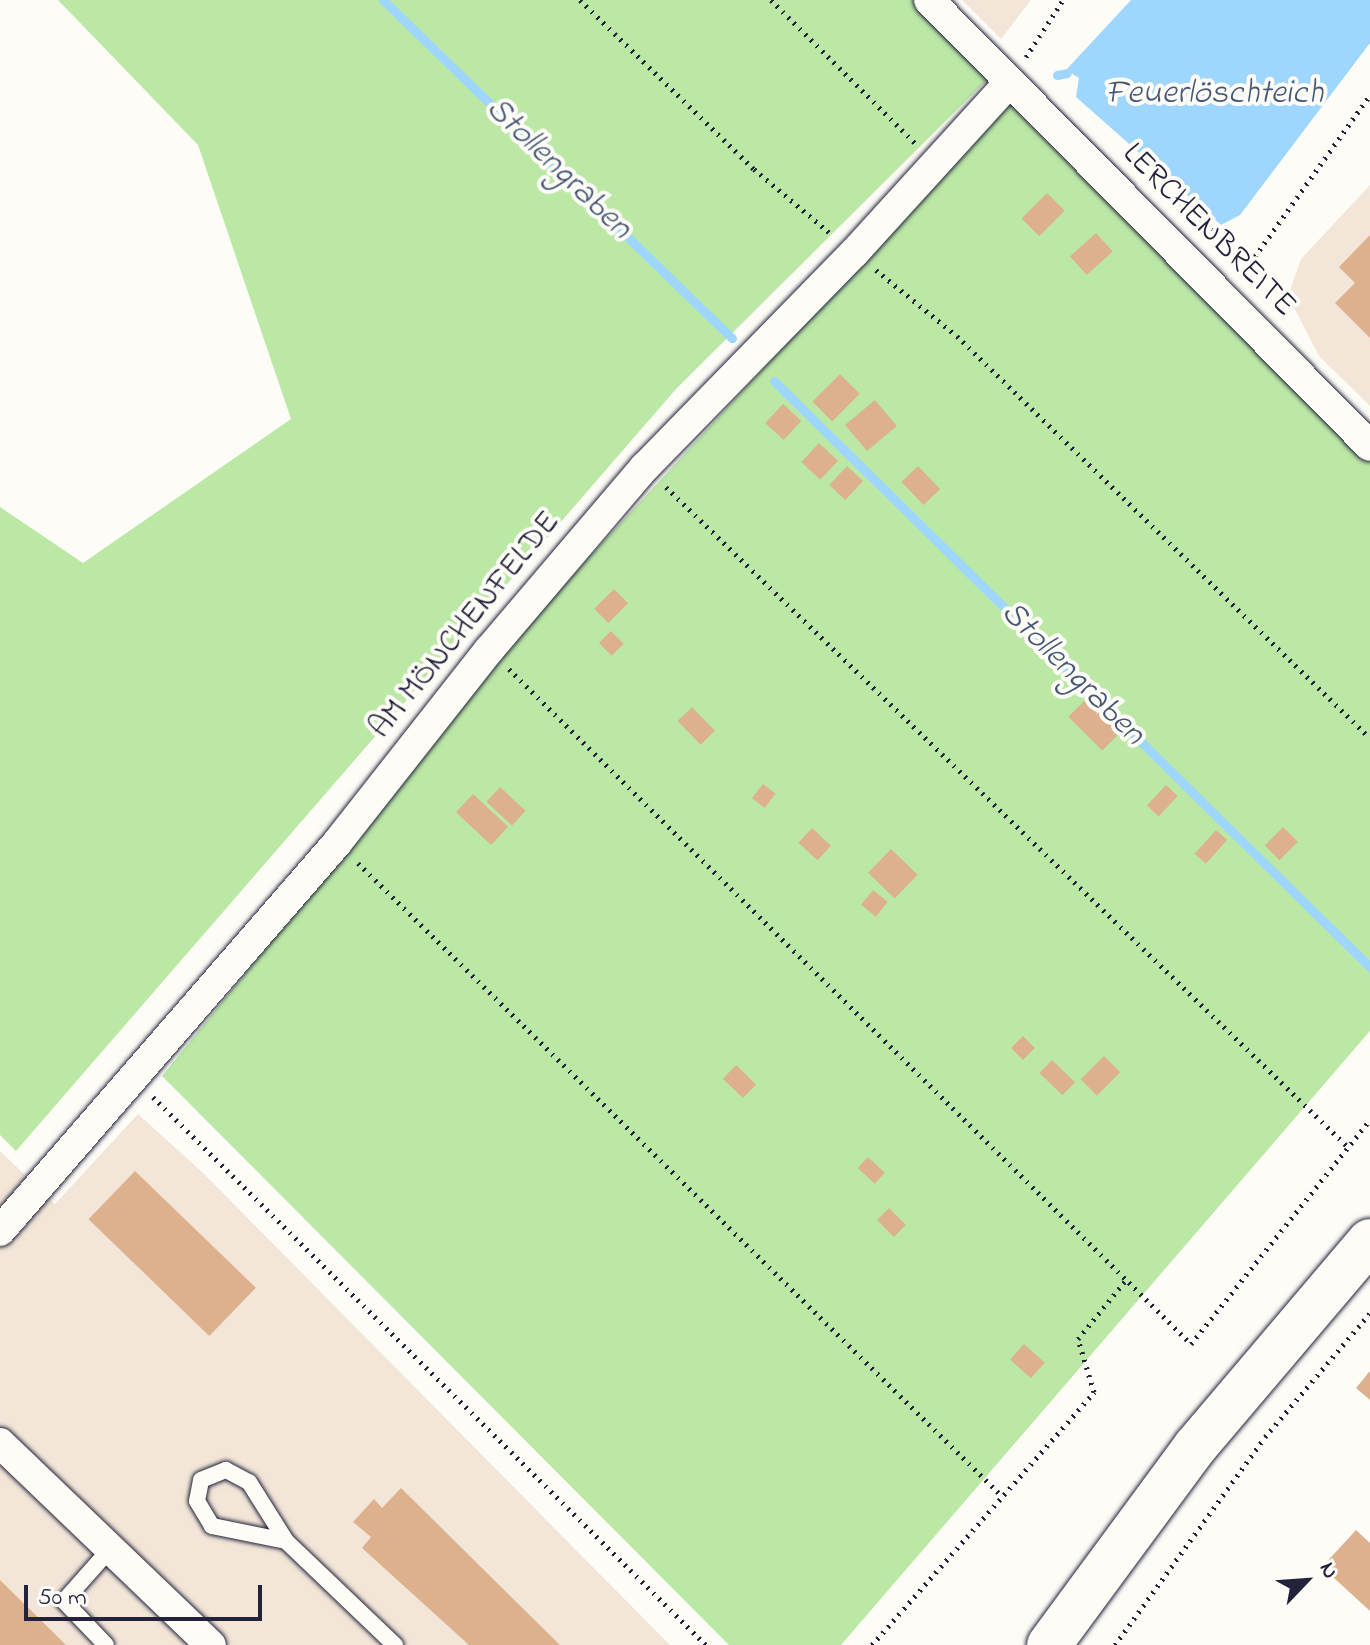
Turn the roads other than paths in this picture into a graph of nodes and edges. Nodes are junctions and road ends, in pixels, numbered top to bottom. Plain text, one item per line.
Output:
1 (929, 0) edge
2 (1008, 84) junction
3 (1370, 446) edge
4 (6, 1225) edge
5 (1370, 1241) edge
6 (0, 1443) edge
7 (286, 1541) junction
8 (111, 1548) junction
9 (106, 1645) edge
10 (211, 1645) edge
11 (395, 1645) edge
12 (1049, 1645) edge

1 - 2 street, LERCHENBREITE
2 - 3 street, LERCHENBREITE
2 - 4 street, AM MÖNCHENFELDE
5 - 12 main road
6 - 8 street
7 - 7 lane
7 - 11 lane
8 - 9 lane
8 - 10 street

